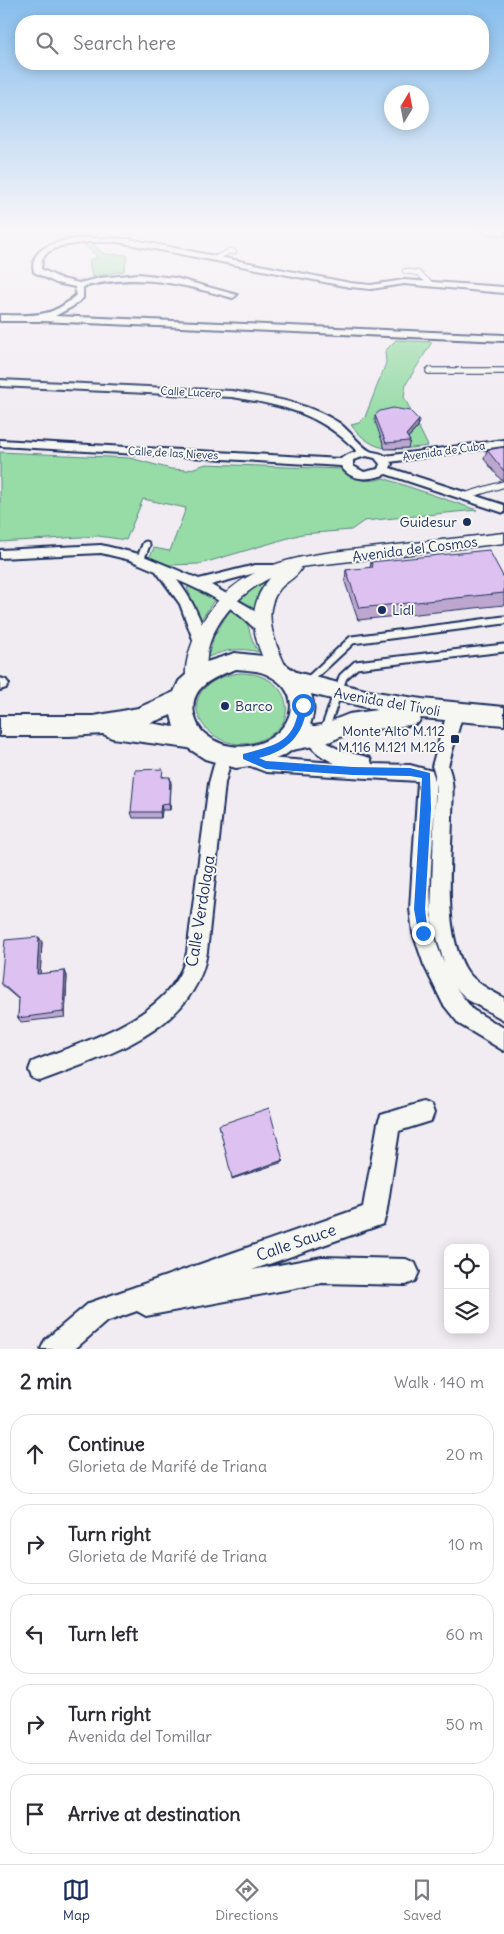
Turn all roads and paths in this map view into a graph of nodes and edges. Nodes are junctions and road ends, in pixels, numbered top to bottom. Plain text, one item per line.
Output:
1 (80, 292) edge
2 (220, 292) edge
3 (233, 295) dead end
4 (0, 318) edge
5 (40, 318) junction
6 (504, 338) edge
7 (504, 371) edge
8 (428, 372) dead end
9 (0, 384) edge
10 (504, 442) edge
11 (0, 443) edge
12 (366, 453) junction
13 (346, 463) junction
14 (384, 464) junction
15 (504, 484) edge
16 (465, 496) junction
17 (504, 509) edge
18 (504, 538) edge
19 (146, 545) dead end
20 (0, 554) edge
21 (326, 559) junction
22 (140, 560) junction
23 (276, 568) junction
24 (160, 569) junction
25 (198, 584) junction
26 (228, 601) junction
27 (504, 620) edge
28 (261, 626) junction
29 (201, 642) junction
30 (504, 648) edge
31 (194, 678) junction
32 (291, 678) junction
33 (336, 694) junction
34 (182, 699) junction
35 (455, 714) junction
36 (504, 716) edge
37 (91, 725) junction
38 (0, 726) edge
39 (315, 735) junction
40 (193, 738) junction
41 (235, 756) junction
42 (440, 766) junction
43 (504, 1010) edge
44 (504, 1040) edge
45 (40, 1070) dead end
46 (423, 1113) dead end
47 (406, 1272) dead end
48 (98, 1312) junction
49 (54, 1349) edge

1 - 5 street
2 - 3 street
4 - 5 street
5 - 6 street
7 - 8 lane
9 - 12 street, Calle Lucero
10 - 14 street, Avenida de Cuba
11 - 13 street, Calle de las Nieves
12 - 13 street
12 - 14 street
13 - 14 street, Avenida de Cuba
14 - 16 street
15 - 16 lane
16 - 17 street
18 - 21 street, Avenida del Cosmos
19 - 22 lane
20 - 22 street
21 - 23 street
21 - 28 street
22 - 24 street
23 - 25 street
23 - 26 street
24 - 25 street
24 - 29 street
25 - 26 street
26 - 28 street
26 - 29 street
27 - 32 lane
28 - 32 street
29 - 31 street
30 - 33 lane
31 - 32 main road
31 - 34 main road
32 - 33 main road, Avenida del Tívoli
32 - 39 main road
33 - 35 main road, Avenida del Tívoli
33 - 39 lane
34 - 37 main road
34 - 40 main road
35 - 36 main road, Avenida del Tívoli
35 - 39 main road, Avenida del Tívoli
35 - 42 street
37 - 38 main road
37 - 40 main road
39 - 41 main road, Avenida del Tívoli
39 - 42 street
40 - 41 main road
41 - 44 street
41 - 45 street, Calle Verdolaga
42 - 43 street
46 - 48 street, Calle Sauce
47 - 48 street, Calle Sauce
48 - 49 street, Calle Sauce

